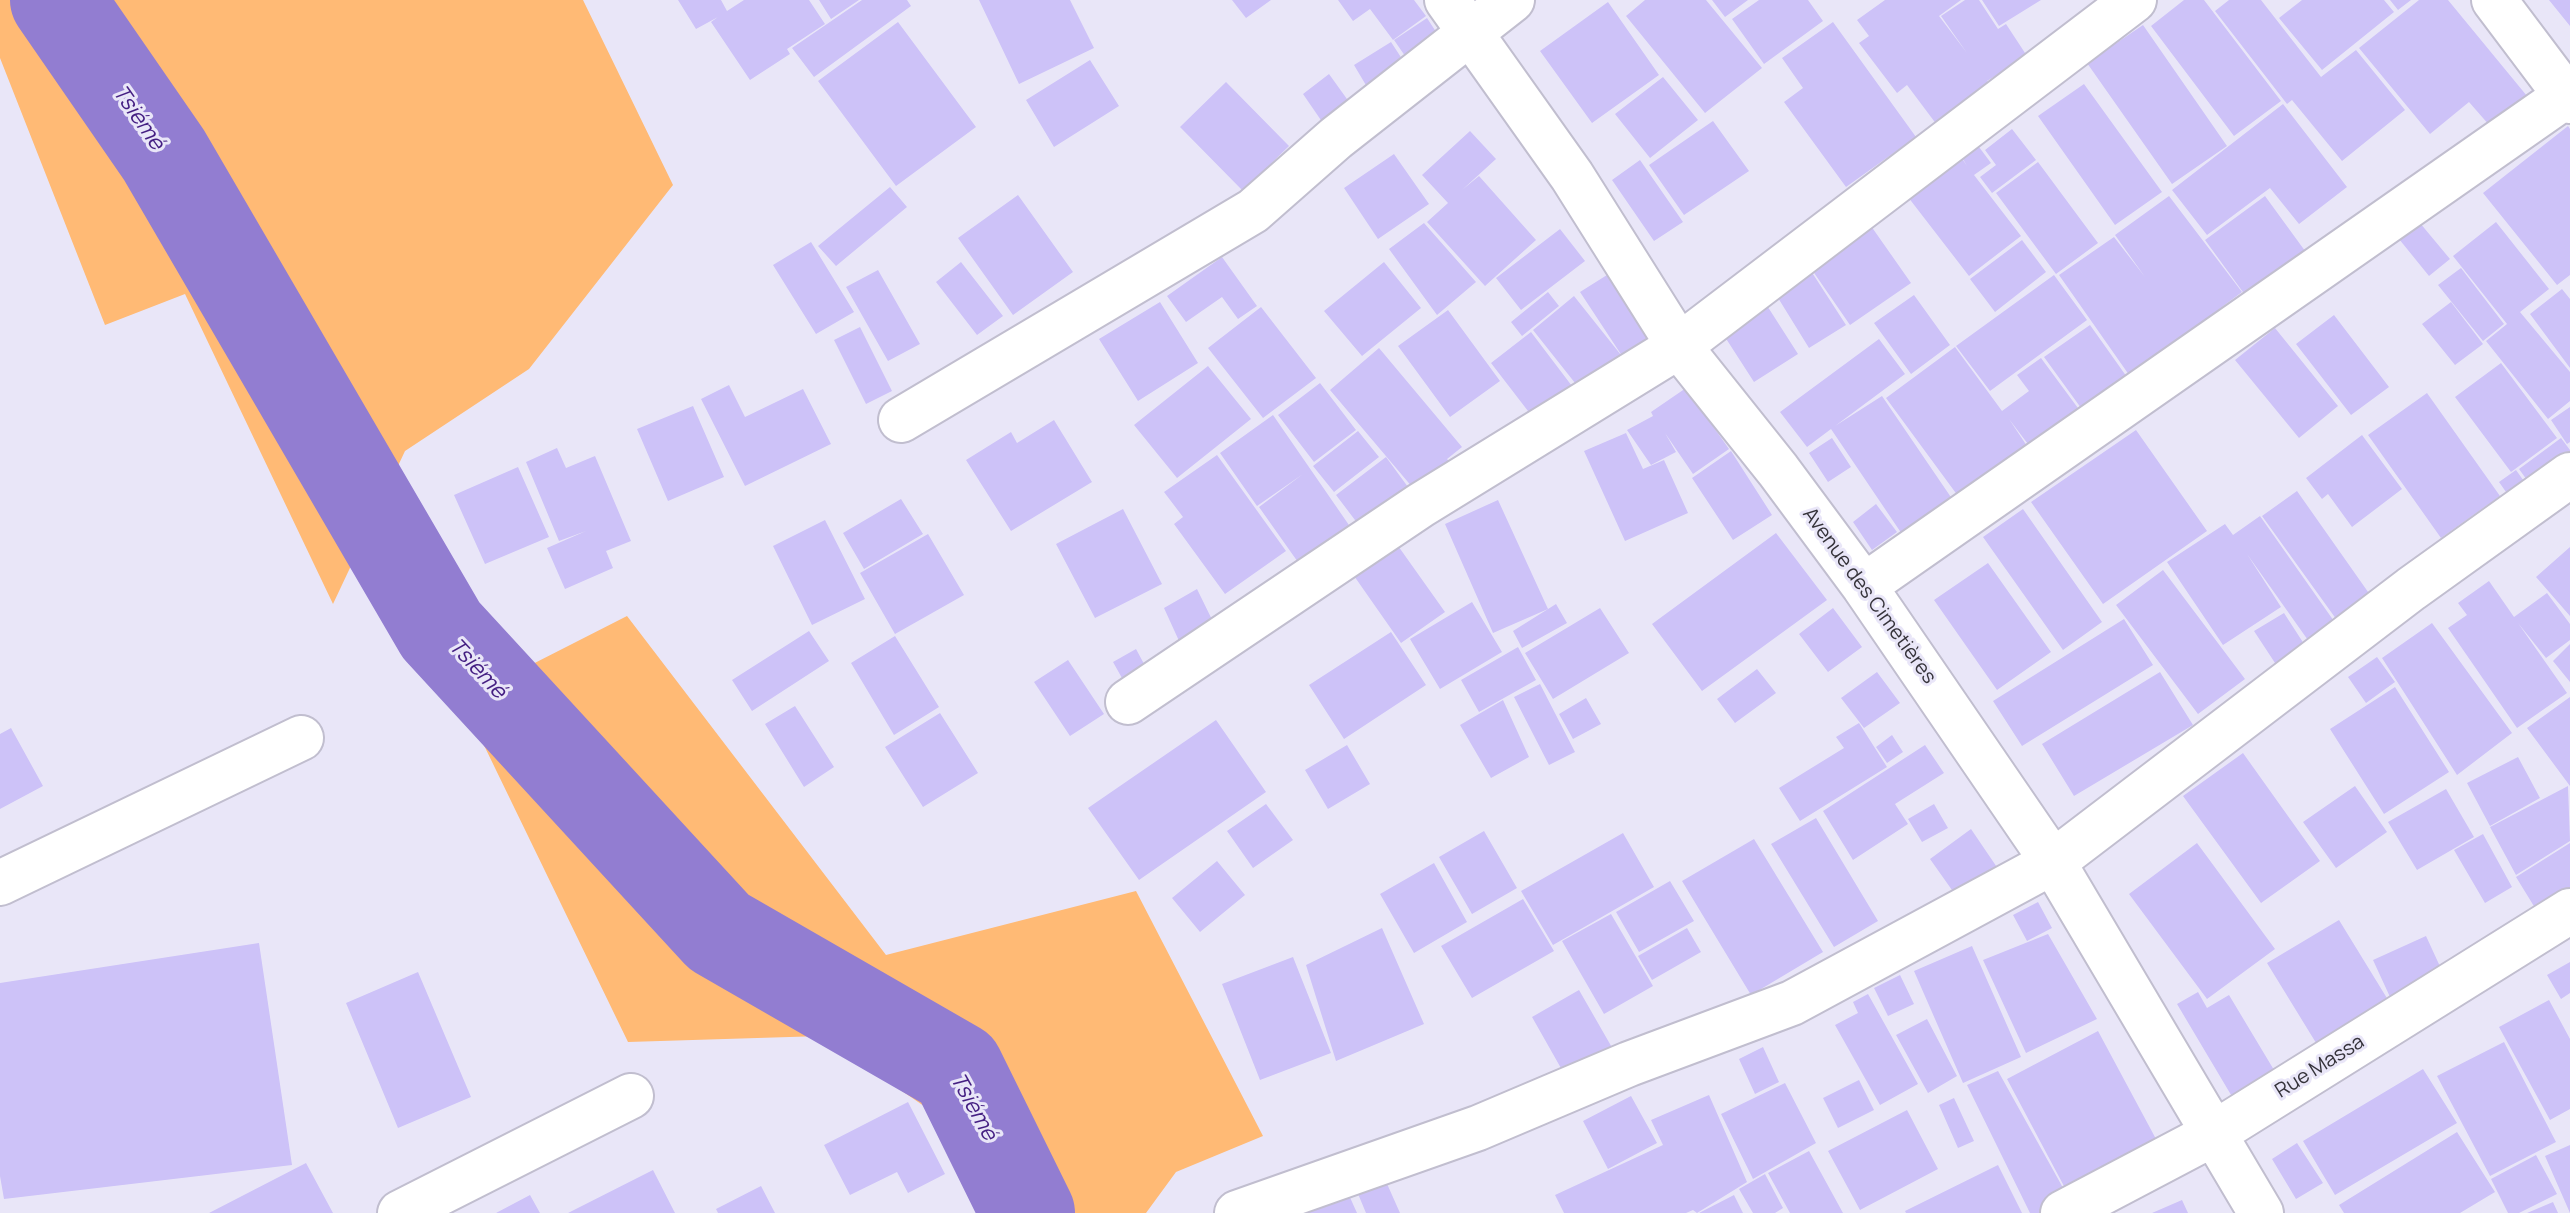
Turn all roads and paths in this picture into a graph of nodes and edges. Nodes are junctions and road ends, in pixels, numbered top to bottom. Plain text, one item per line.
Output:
1 (1512, 0) edge
2 (2134, 0) edge
3 (2494, 0) edge
4 (1459, 16) edge
5 (2569, 97) edge
6 (1679, 346) junction
7 (901, 420) dead end
8 (2570, 475) edge
9 (1864, 586) junction
10 (1128, 702) dead end
11 (301, 738) dead end
12 (2053, 862) junction
13 (0, 883) edge
14 (2570, 911) edge
15 (631, 1096) dead end
16 (2213, 1134) junction
17 (400, 1213) edge
18 (1237, 1213) edge
19 (2063, 1213) edge
20 (2261, 1213) edge

1 - 4 street
2 - 6 street
3 - 5 street
4 - 6 street, Avenue des Cimetières
4 - 7 street
5 - 9 street
6 - 9 street, Avenue des Cimetières
6 - 10 street
8 - 12 street
9 - 12 street, Avenue des Cimetières
11 - 13 street
12 - 16 street, Avenue des Cimetières
12 - 18 street
14 - 16 street, Rue Massa
15 - 17 street
16 - 19 street, Rue Massa
16 - 20 street, Avenue des Cimetières

